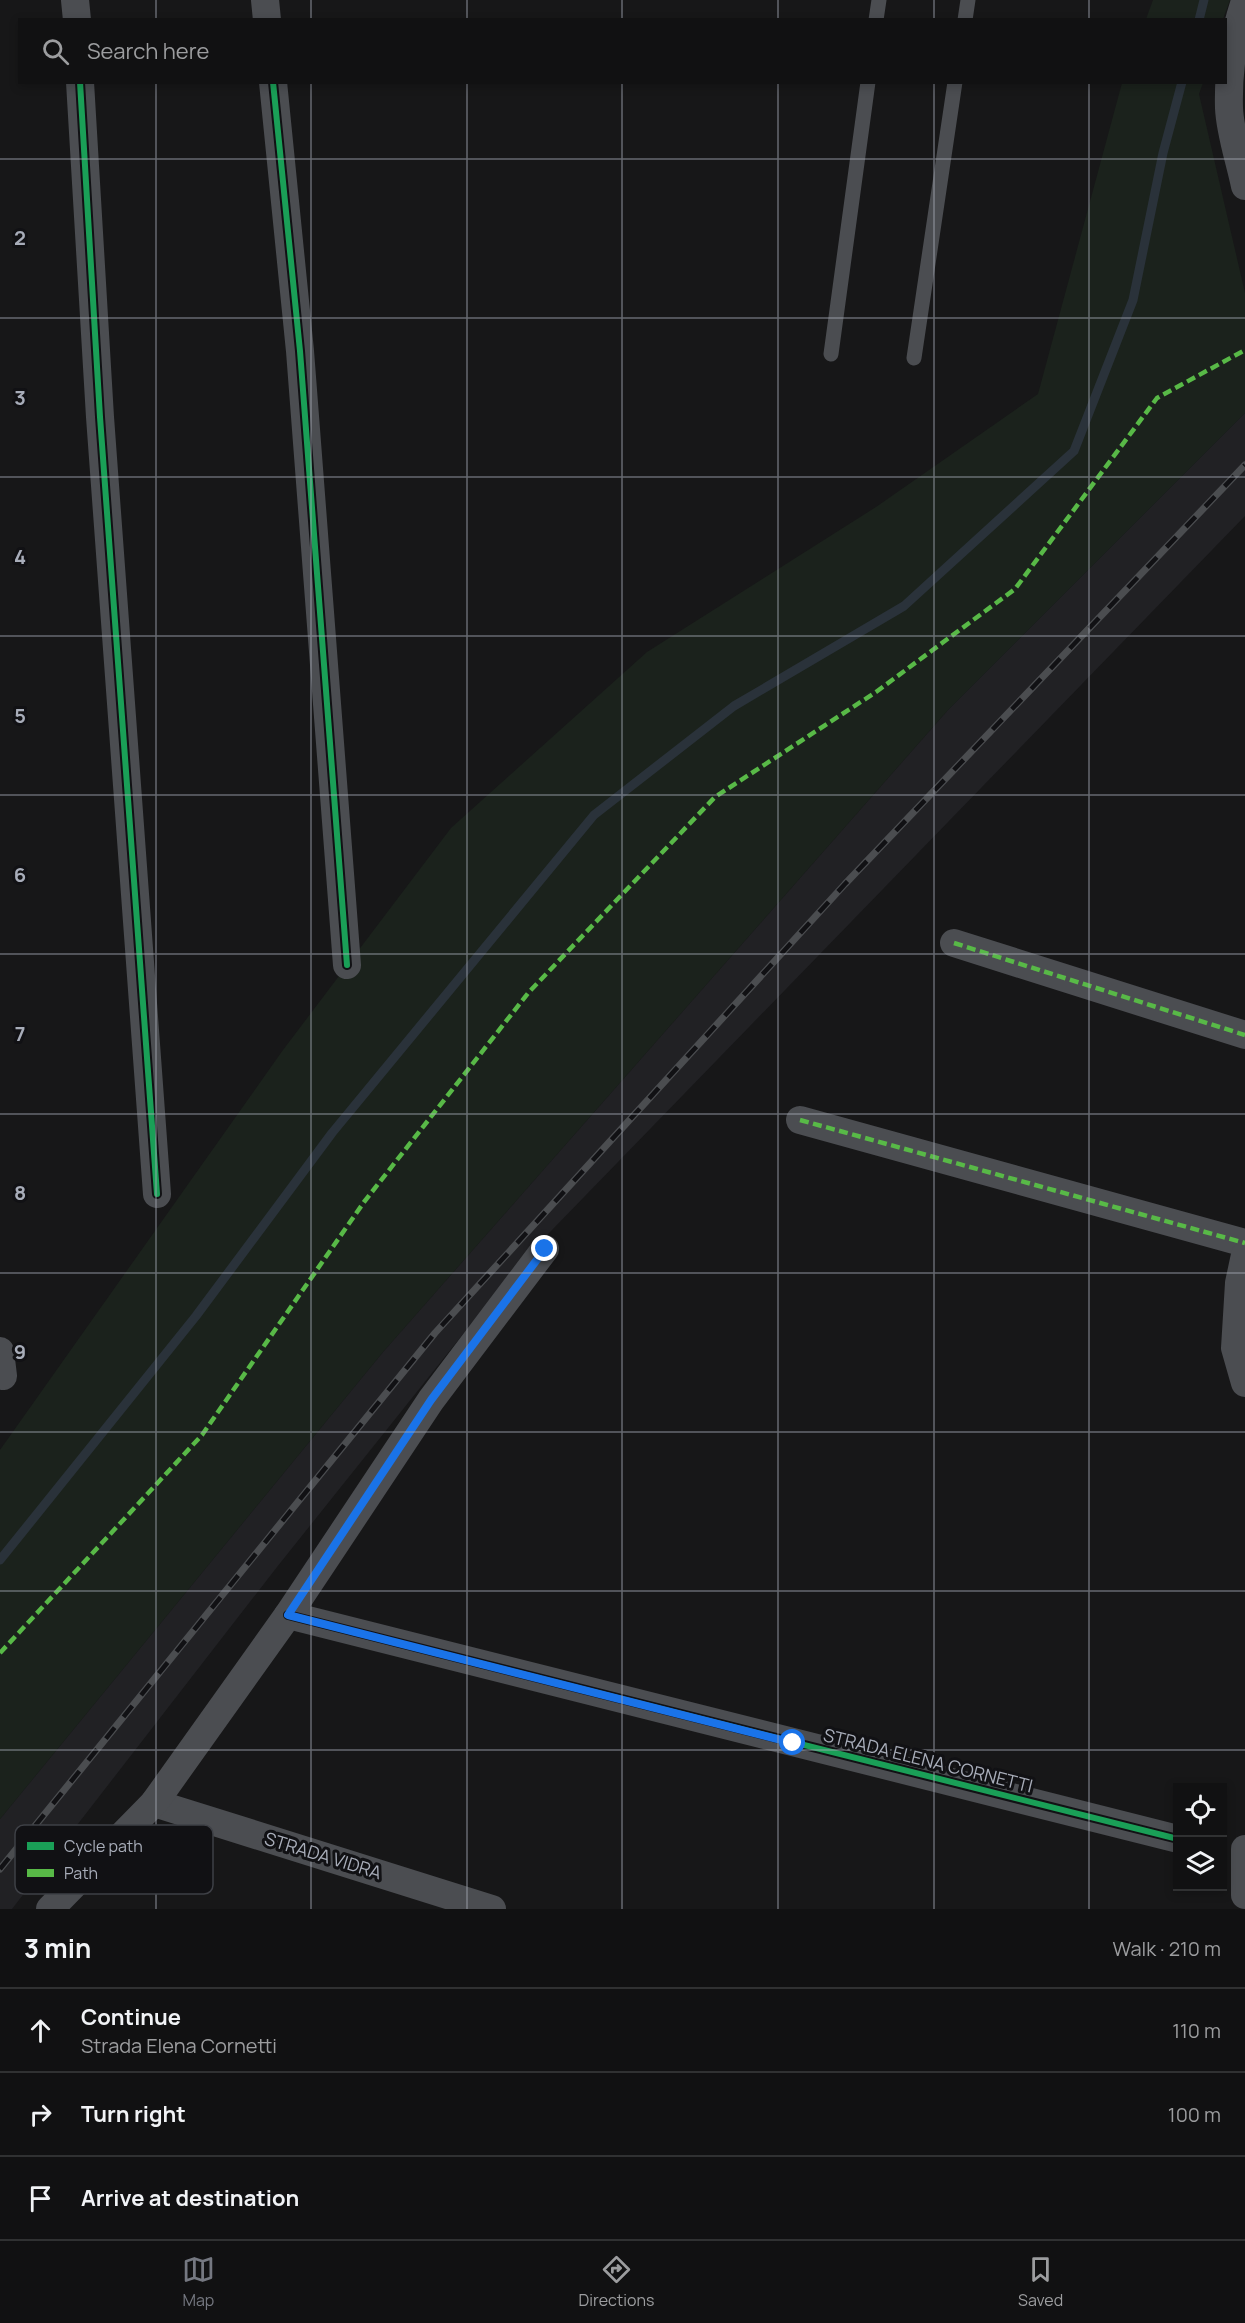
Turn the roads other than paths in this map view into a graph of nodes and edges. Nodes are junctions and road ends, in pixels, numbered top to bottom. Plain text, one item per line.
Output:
1 (75, 0) edge
2 (265, 0) edge
3 (879, 0) edge
4 (968, 0) edge
5 (1245, 1) edge
6 (76, 18) edge
7 (267, 18) edge
8 (876, 18) edge
9 (965, 18) edge
10 (80, 84) edge
11 (273, 84) edge
12 (868, 84) edge
13 (955, 84) edge
14 (1245, 186) edge
15 (831, 354) dead end
16 (914, 358) dead end
17 (954, 943) dead end
18 (347, 964) dead end
19 (1245, 1035) edge
20 (800, 1120) dead end
21 (157, 1194) dead end
22 (1245, 1243) edge
23 (545, 1249) dead end
24 (1245, 1255) edge
25 (1245, 1383) edge
26 (288, 1615) junction
27 (154, 1803) junction
28 (132, 1825) edge
29 (1173, 1838) edge
30 (1237, 1851) edge
31 (65, 1894) edge
32 (1245, 1895) edge
33 (50, 1909) edge
34 (492, 1909) edge

1 - 6 street
2 - 7 street
3 - 8 lane
4 - 9 lane
5 - 14 street
10 - 21 street
11 - 18 street
12 - 15 lane
13 - 16 lane
17 - 19 street
20 - 22 street
23 - 26 street
24 - 25 street
26 - 27 street
26 - 29 street, STRADA ELENA CORNETTI
27 - 28 street
27 - 34 street, STRADA VIDRA
30 - 32 street
31 - 33 street

